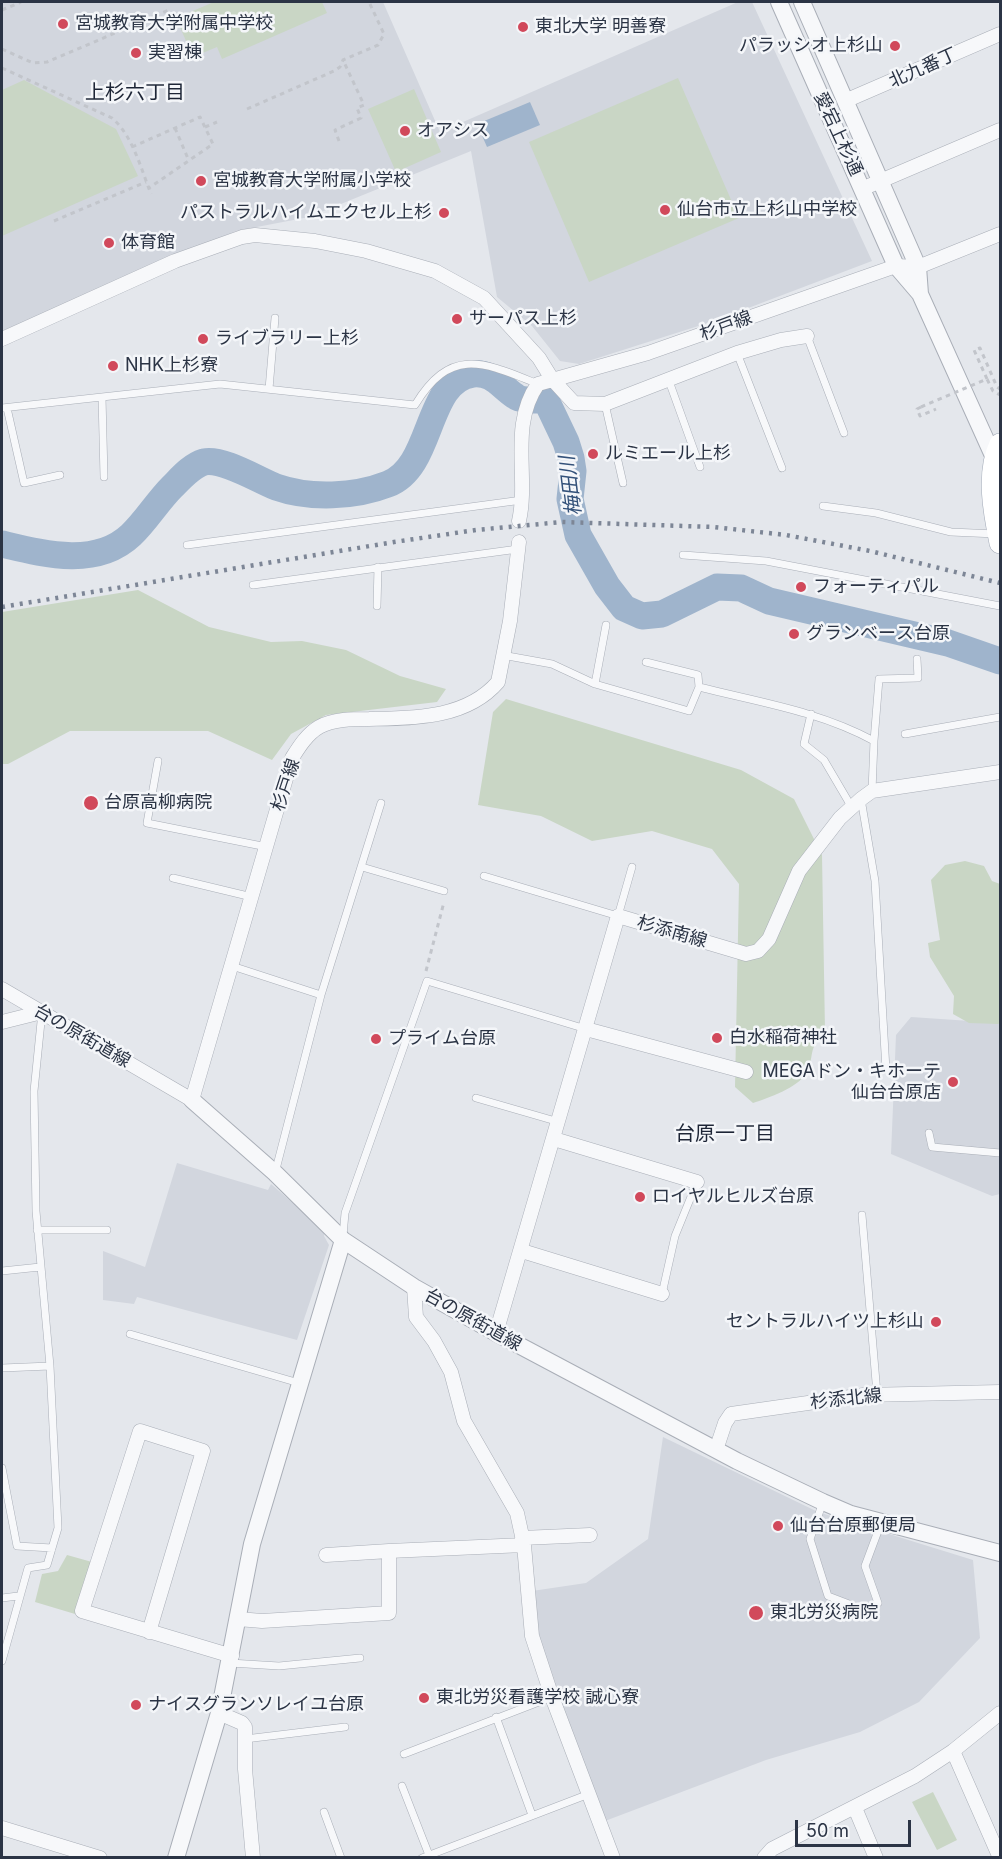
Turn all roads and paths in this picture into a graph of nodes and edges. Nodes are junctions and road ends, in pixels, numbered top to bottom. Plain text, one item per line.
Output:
1 (21, 2) edge
2 (369, 2) edge
3 (778, 2) edge
4 (802, 2) edge
5 (171, 9) dead end
6 (2, 10) edge
7 (155, 16) junction
8 (158, 22) dead end
9 (1000, 34) edge
10 (2, 49) edge
11 (343, 60) junction
12 (2, 68) edge
13 (846, 101) junction
14 (247, 109) dead end
15 (218, 122) dead end
16 (205, 127) junction
17 (176, 128) junction
18 (1000, 130) edge
19 (339, 141) dead end
20 (132, 147) junction
21 (189, 161) junction
22 (882, 181) junction
23 (146, 182) junction
24 (149, 188) junction
25 (864, 188) junction
26 (151, 194) dead end
27 (54, 221) dead end
28 (1000, 234) edge
29 (896, 266) junction
30 (918, 267) junction
31 (920, 294) junction
32 (276, 318) dead end
33 (807, 336) joint
34 (2, 339) edge
35 (737, 353) junction
36 (986, 378) junction
37 (552, 379) junction
38 (669, 381) junction
39 (537, 386) junction
40 (269, 389) junction
41 (1000, 389) edge
42 (1000, 395) edge
43 (102, 397) junction
44 (604, 404) junction
45 (4, 408) edge
46 (936, 409) dead end
47 (843, 433) dead end
48 (998, 452) edge
49 (700, 468) dead end
50 (782, 468) dead end
51 (60, 475) dead end
52 (104, 477) dead end
53 (623, 483) dead end
54 (524, 499) junction
55 (823, 506) dead end
56 (519, 521) dead end
57 (1000, 539) edge
58 (187, 544) dead end
59 (518, 545) joint
60 (683, 555) dead end
61 (378, 567) junction
62 (253, 585) dead end
63 (377, 606) dead end
64 (1000, 606) edge
65 (606, 625) dead end
66 (502, 656) junction
67 (917, 659) dead end
68 (646, 662) dead end
69 (595, 684) junction
70 (699, 687) junction
71 (811, 714) junction
72 (1000, 717) edge
73 (905, 734) dead end
74 (873, 741) junction
75 (158, 761) dead end
76 (1000, 772) edge
77 (862, 799) junction
78 (381, 803) dead end
79 (267, 847) junction
80 (362, 867) junction
81 (632, 867) dead end
82 (484, 876) dead end
83 (173, 878) dead end
84 (444, 891) joint
85 (252, 897) junction
86 (618, 916) junction
87 (232, 966) junction
88 (427, 981) junction
89 (2, 989) edge
90 (321, 995) junction
91 (42, 1012) junction
92 (2, 1022) edge
93 (586, 1029) junction
94 (886, 1070) dead end
95 (746, 1072) dead end
96 (476, 1098) dead end
97 (192, 1100) junction
98 (559, 1122) junction
99 (929, 1133) dead end
100 (554, 1139) junction
101 (1000, 1153) edge
102 (275, 1173) junction
103 (697, 1182) joint
104 (862, 1215) dead end
105 (37, 1230) junction
106 (107, 1230) dead end
107 (343, 1240) junction
108 (522, 1251) junction
109 (40, 1267) junction
110 (2, 1271) edge
111 (414, 1287) junction
112 (662, 1294) joint
113 (130, 1334) dead end
114 (496, 1334) junction
115 (50, 1366) junction
116 (2, 1368) edge
117 (299, 1383) junction
118 (1000, 1392) edge
119 (877, 1394) junction
120 (716, 1450) junction
121 (2, 1468) edge
122 (3, 1480) edge
123 (823, 1502) junction
124 (882, 1522) junction
125 (590, 1535) dead end
126 (523, 1541) junction
127 (52, 1548) junction
128 (389, 1551) junction
129 (1000, 1553) edge
130 (326, 1555) dead end
131 (18, 1596) junction
132 (2, 1598) edge
133 (238, 1619) junction
134 (149, 1632) junction
135 (360, 1658) dead end
136 (231, 1660) junction
137 (2, 1661) edge
138 (552, 1697) junction
139 (219, 1713) junction
140 (1000, 1713) edge
141 (496, 1717) junction
142 (345, 1727) dead end
143 (245, 1739) junction
144 (953, 1751) junction
145 (404, 1754) dead end
146 (402, 1786) dead end
147 (589, 1794) junction
148 (855, 1808) junction
149 (324, 1812) dead end
150 (532, 1815) junction
151 (2, 1828) edge
152 (426, 1856) edge
153 (100, 1857) edge
154 (176, 1857) edge
155 (254, 1857) edge
156 (341, 1857) edge
157 (613, 1857) edge
158 (764, 1857) edge
159 (876, 1857) edge
160 (1000, 1857) edge

1 - 6 path
2 - 11 path
3 - 25 street, 愛宕上杉通
4 - 13 street, 愛宕上杉通
5 - 7 path
7 - 8 path
7 - 10 path
9 - 13 street, 北九番丁
11 - 14 path
11 - 19 path
12 - 20 path
13 - 22 street, 愛宕上杉通
15 - 16 path
16 - 17 path
16 - 21 path
17 - 20 path
17 - 21 path
18 - 22 street
20 - 23 path
21 - 24 path
22 - 25 street
22 - 30 street, 愛宕上杉通
23 - 24 path
23 - 27 path
24 - 26 path
25 - 29 street, 愛宕上杉通
28 - 30 street
29 - 30 street, 杉戸線
29 - 31 street, 愛宕上杉通
29 - 37 street, 杉戸線
30 - 31 street, 愛宕上杉通
31 - 48 street, 愛宕上杉通
32 - 40 lane
33 - 35 street
33 - 47 lane
34 - 37 street
35 - 38 street
35 - 50 lane
36 - 41 path
36 - 42 path, bridge
36 - 46 path, bridge
37 - 39 street, 杉戸線
37 - 44 street
38 - 44 street
38 - 49 lane
39 - 40 lane
39 - 54 street
40 - 43 lane
43 - 45 lane
43 - 52 lane
44 - 53 lane
45 - 51 lane
48 - 57 main road
54 - 56 street
54 - 58 lane
55 - 57 lane
59 - 61 lane
59 - 66 street, 杉戸線
60 - 64 lane
61 - 62 lane
61 - 63 lane
65 - 69 lane
66 - 69 lane
66 - 79 street, 杉戸線
67 - 74 lane
68 - 70 lane
69 - 70 lane
70 - 71 lane
71 - 74 lane
71 - 77 lane
72 - 73 lane
74 - 77 lane
75 - 79 lane
76 - 77 street
77 - 86 street, 杉添南線
77 - 94 lane
78 - 80 lane
79 - 85 street, 杉戸線
80 - 84 lane
80 - 90 lane
81 - 86 lane
82 - 86 lane
83 - 85 lane
84 - 88 path
85 - 87 street, 杉戸線
86 - 93 street, 杉添南線
87 - 90 lane
87 - 97 street, 杉戸線
88 - 93 lane
88 - 107 lane
89 - 91 street, 台の原街道線
90 - 102 lane
91 - 92 street
91 - 97 street, 台の原街道線
91 - 105 lane
93 - 95 street
93 - 98 street, 杉添南線
96 - 98 lane
97 - 102 street, 台の原街道線
98 - 100 street, 杉添南線
99 - 101 lane
100 - 103 street
100 - 108 street, 杉添南線
102 - 107 street, 台の原街道線
103 - 112 lane
104 - 119 lane
105 - 106 lane
105 - 109 lane
107 - 111 street, 台の原街道線
107 - 117 street
108 - 112 street
108 - 114 street, 杉添南線
109 - 110 lane
109 - 115 lane
111 - 114 street, 台の原街道線
111 - 126 street
113 - 117 lane
114 - 120 street, 台の原街道線
115 - 116 lane
115 - 127 lane
117 - 133 street
118 - 119 street, 杉添北線
119 - 120 street, 杉添北線
120 - 123 street, 台の原街道線
121 - 122 lane
122 - 127 lane
123 - 124 street, 台の原街道線
123 - 124 lane
124 - 129 street, 台の原街道線
125 - 126 street
126 - 128 street
126 - 138 street
127 - 131 lane
128 - 130 street
128 - 133 street
131 - 132 lane
131 - 137 lane
133 - 136 street
134 - 134 street
134 - 136 street
135 - 136 lane
136 - 139 street
138 - 141 lane
138 - 147 street
139 - 143 street
139 - 154 street
140 - 144 street
141 - 145 lane
141 - 150 lane
142 - 143 lane
143 - 155 street
144 - 148 street
144 - 160 street
146 - 152 lane
147 - 150 lane
147 - 157 street
148 - 158 street
148 - 159 street
149 - 156 lane
150 - 152 lane
151 - 153 street

